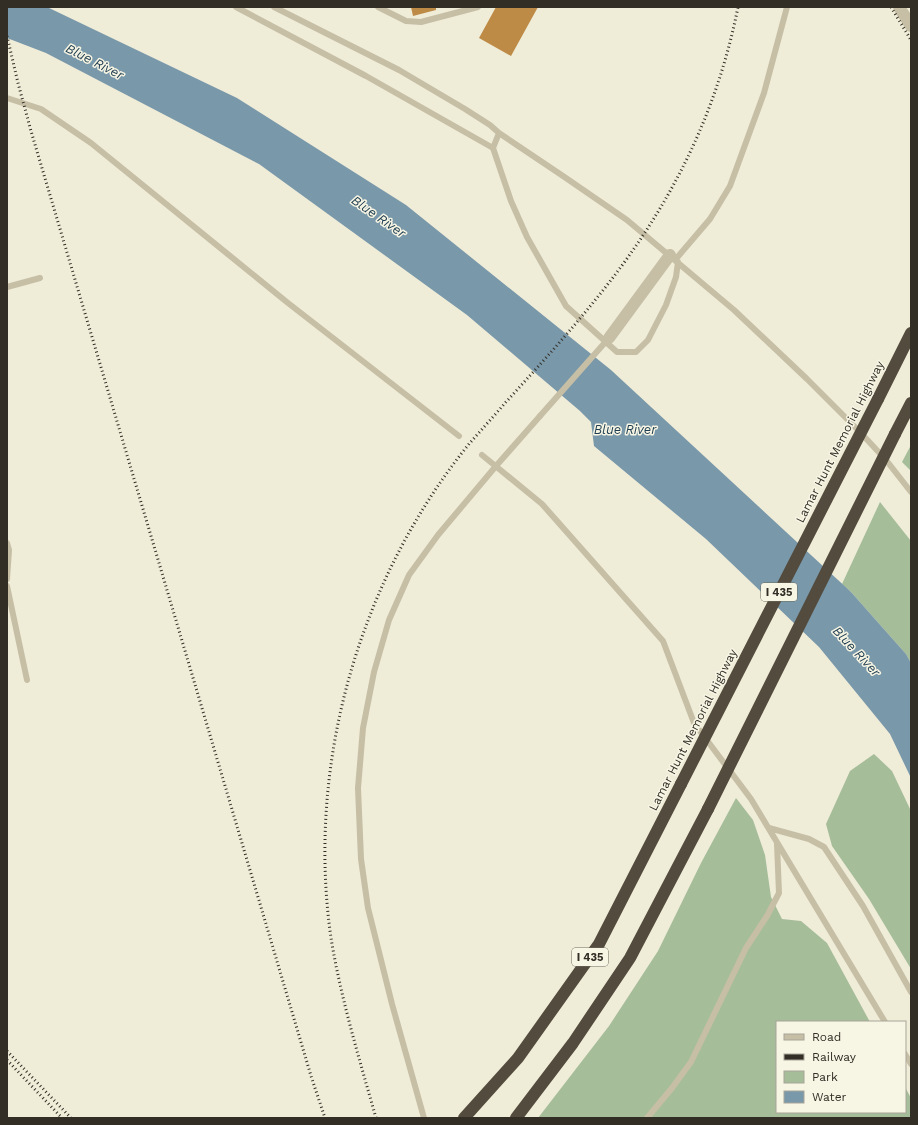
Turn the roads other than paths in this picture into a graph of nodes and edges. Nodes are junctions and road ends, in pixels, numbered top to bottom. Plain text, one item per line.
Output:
1 (236, 7) edge
2 (274, 7) edge
3 (378, 7) edge
4 (478, 7) edge
5 (787, 7) edge
6 (899, 7) edge
7 (388, 10) edge
8 (911, 26) edge
9 (7, 98) edge
10 (499, 133) junction
11 (493, 148) junction
12 (674, 259) junction
13 (40, 278) dead end
14 (7, 287) edge
15 (911, 333) edge
16 (609, 338) joint
17 (911, 403) edge
18 (459, 436) dead end
19 (482, 455) dead end
20 (496, 466) junction
21 (911, 492) edge
22 (7, 544) edge
23 (7, 579) edge
24 (7, 586) edge
25 (27, 680) dead end
26 (768, 828) junction
27 (777, 842) junction
28 (911, 992) edge
29 (884, 1021) edge
30 (467, 1114) edge
31 (424, 1118) edge
32 (516, 1118) edge
33 (647, 1118) edge

1 - 11 lane
2 - 10 lane
3 - 7 lane
4 - 7 lane
5 - 12 lane
6 - 8 street
9 - 18 lane
10 - 11 lane
10 - 12 lane
11 - 12 lane
12 - 16 street
12 - 21 lane
13 - 14 lane
15 - 30 highway, Lamar Hunt Memorial Highway / I 435, bridge
16 - 20 lane, bridge
17 - 32 highway, I 435, bridge
19 - 20 lane
20 - 26 lane
20 - 31 lane
22 - 23 lane
24 - 25 lane
26 - 27 lane
26 - 28 lane
27 - 29 lane
27 - 33 lane

